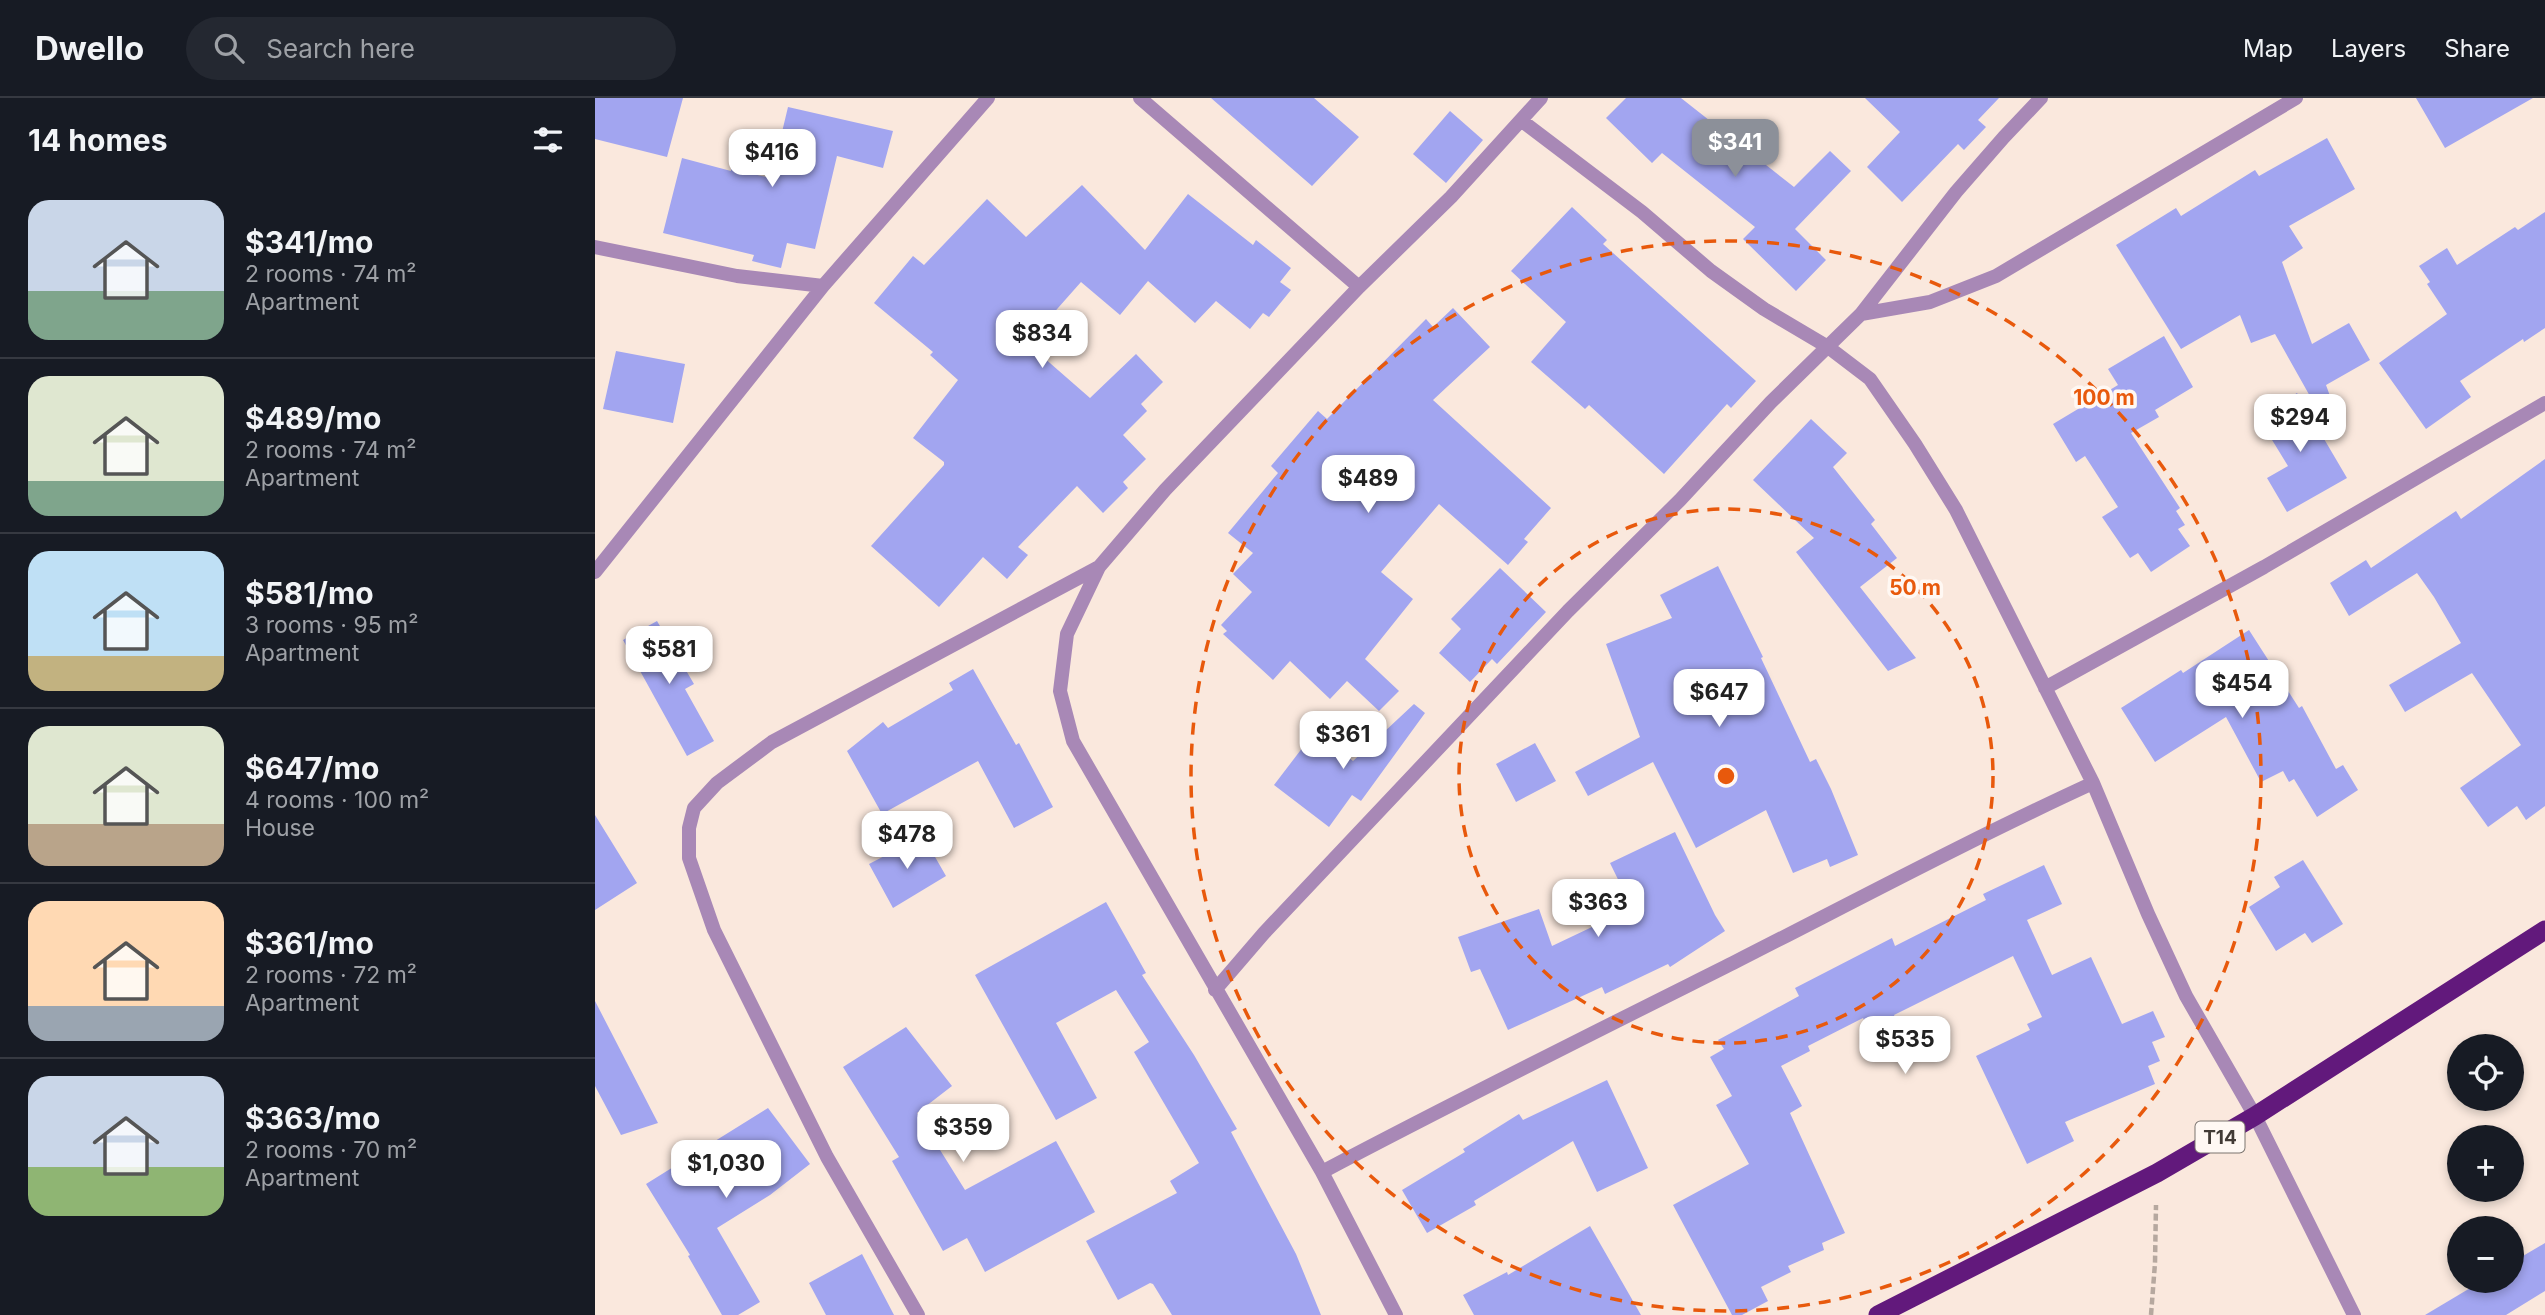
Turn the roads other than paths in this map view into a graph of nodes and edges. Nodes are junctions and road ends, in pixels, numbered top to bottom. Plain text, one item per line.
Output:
1 (988, 98) edge
2 (1140, 98) edge
3 (1541, 98) edge
4 (2041, 98) edge
5 (2296, 98) edge
6 (1522, 121) junction
7 (595, 247) edge
8 (823, 286) junction
9 (1359, 287) junction
10 (1861, 314) junction
11 (1828, 347) junction
12 (2545, 402) edge
13 (1099, 567) junction
14 (595, 572) edge
15 (2045, 688) junction
16 (2093, 783) junction
17 (2545, 930) edge
18 (1215, 990) junction
19 (2255, 1116) junction
20 (1322, 1172) junction
21 (918, 1315) edge
22 (1396, 1315) edge
23 (1878, 1315) edge
24 (2354, 1315) edge

1 - 8 street
2 - 9 street
3 - 6 street
4 - 10 street
5 - 10 street
6 - 9 street
6 - 11 street
7 - 8 street
8 - 14 street
9 - 13 street
10 - 11 street
11 - 15 street
11 - 18 street
12 - 15 street
13 - 18 street
13 - 21 street
15 - 16 street
16 - 19 street
16 - 20 street
17 - 19 highway, T14
18 - 20 street
19 - 23 highway, T14
19 - 24 street
20 - 22 street

